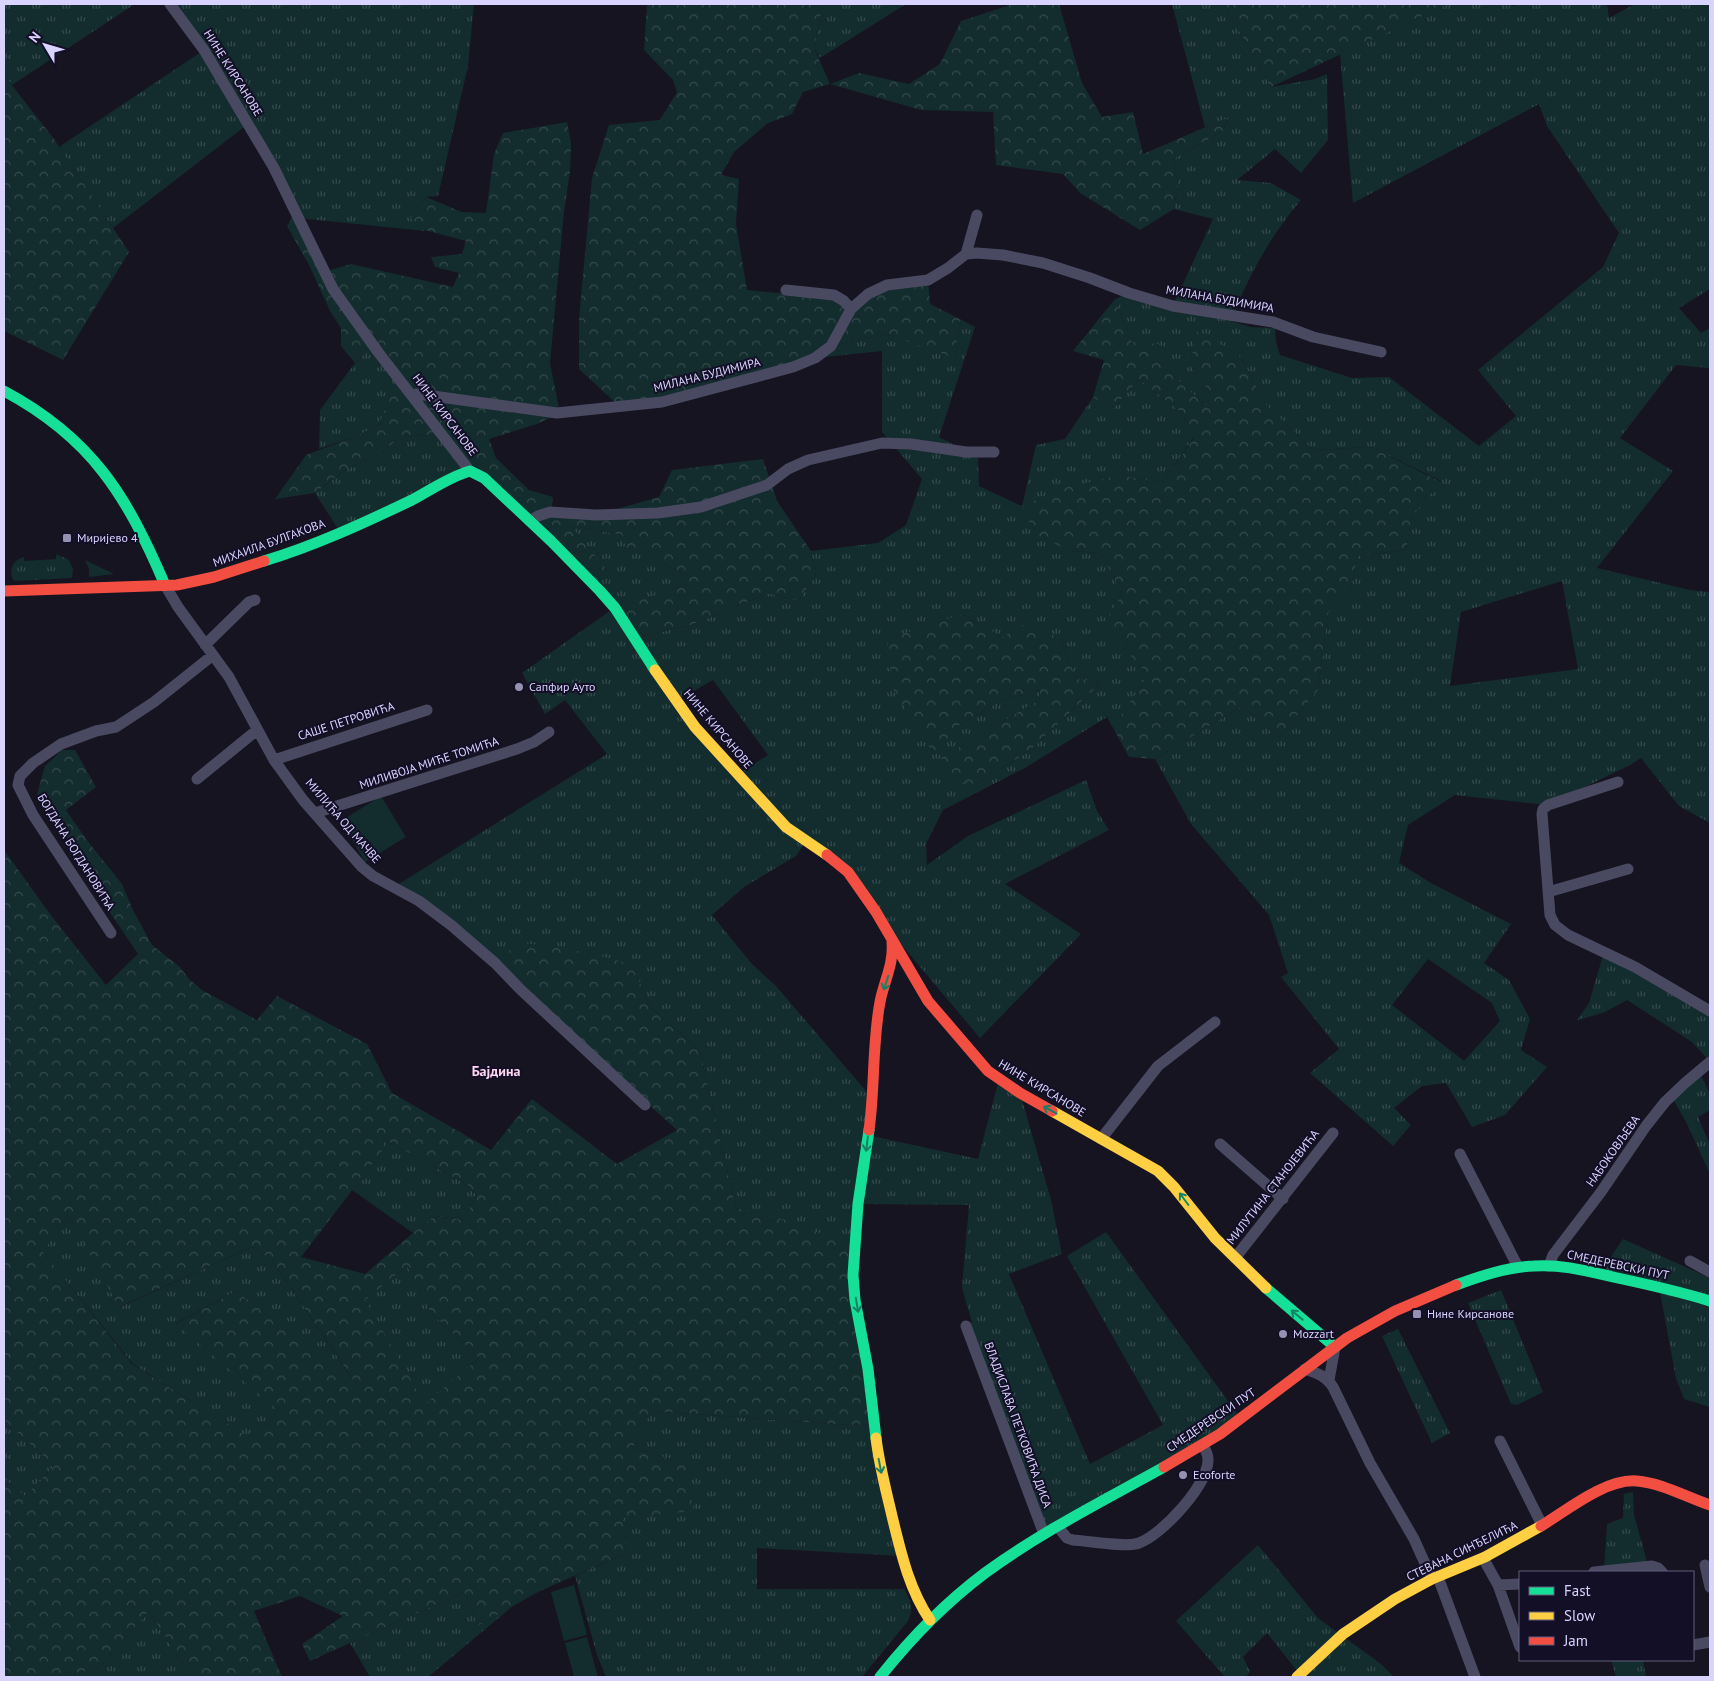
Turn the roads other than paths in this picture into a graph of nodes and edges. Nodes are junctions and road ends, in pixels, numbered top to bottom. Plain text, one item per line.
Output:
1 (170, 4) edge
2 (977, 215) dead end
3 (966, 254) junction
4 (786, 290) dead end
5 (851, 308) junction
6 (1381, 352) dead end
7 (4, 391) edge
8 (412, 395) junction
9 (994, 452) dead end
10 (470, 471) junction
11 (530, 521) junction
12 (165, 585) junction
13 (4, 591) edge
14 (255, 600) dead end
15 (205, 645) junction
16 (213, 655) junction
17 (428, 710) dead end
18 (257, 730) junction
19 (549, 732) dead end
20 (274, 760) junction
21 (197, 779) dead end
22 (1618, 782) dead end
23 (315, 813) junction
24 (1628, 869) dead end
25 (1548, 892) junction
26 (111, 933) dead end
27 (890, 935) junction
28 (1710, 1011) edge
29 (1215, 1022) dead end
30 (1710, 1062) edge
31 (646, 1105) dead end
32 (1333, 1133) dead end
33 (1101, 1139) junction
34 (1220, 1144) dead end
35 (1460, 1154) dead end
36 (1282, 1199) junction
37 (1235, 1258) junction
38 (1690, 1261) dead end
39 (1549, 1266) junction
40 (1518, 1267) junction
41 (1710, 1272) edge
42 (1710, 1301) edge
43 (966, 1326) dead end
44 (1335, 1346) junction
45 (1306, 1369) junction
46 (1329, 1380) junction
47 (1500, 1441) dead end
48 (1203, 1445) junction
49 (1710, 1505) edge
50 (1542, 1525) junction
51 (1058, 1527) junction
52 (1044, 1534) junction
53 (1483, 1558) junction
54 (1705, 1565) dead end
55 (1604, 1571) edge
56 (1661, 1571) edge
57 (1435, 1578) junction
58 (1519, 1584) edge
59 (1498, 1585) junction
60 (1710, 1588) edge
61 (930, 1620) junction
62 (1710, 1642) edge
63 (1519, 1644) edge
64 (1694, 1645) edge
65 (880, 1677) edge
66 (1298, 1677) edge
67 (1475, 1677) edge

1 - 8 street, НИНЕ КИРСАНОВЕ
2 - 3 street
3 - 5 street, МИЛАНА БУДИМИРА
3 - 6 street, МИЛАНА БУДИМИРА
4 - 5 street
5 - 8 street, МИЛАНА БУДИМИРА
7 - 12 street
8 - 10 street, НИНЕ КИРСАНОВЕ
9 - 11 street
10 - 11 street, НИНЕ КИРСАНОВЕ
10 - 12 street, МИХАИЛА БУЛГАКОВА
11 - 27 street, НИНЕ КИРСАНОВЕ
12 - 13 street, МИХАИЛА БУЛГАКОВА
12 - 15 street, МИЛИЋА ОД МАЧВЕ
14 - 15 street
15 - 16 street, МИЛИЋА ОД МАЧВЕ
16 - 18 street, МИЛИЋА ОД МАЧВЕ
16 - 26 street, БОГДАНА БОГДАНОВИЋА
17 - 20 street, САШЕ ПЕТРОВИЋА
18 - 20 street, МИЛИЋА ОД МАЧВЕ
18 - 21 street
19 - 23 street, МИЛИВОЈА МИЋЕ ТОМИЋА
20 - 23 street, МИЛИЋА ОД МАЧВЕ
22 - 25 street
23 - 31 street, МИЛИЋА ОД МАЧВЕ
24 - 25 street
25 - 28 street
33 -> 27 street, НИНЕ КИРСАНОВЕ
27 -> 61 street
29 - 33 street
30 - 39 street, НАБОКОВЉЕВА
32 - 36 street, МИЛУТИНА СТАНОЈЕВИЋА
37 -> 33 street, НИНЕ КИРСАНОВЕ
34 - 36 street
35 - 40 street
36 - 37 street, МИЛУТИНА СТАНОЈЕВИЋА
44 -> 37 street, НИНЕ КИРСАНОВЕ
38 - 41 street
39 - 40 street, СМЕДЕРЕВСКИ ПУТ
39 - 42 street, СМЕДЕРЕВСКИ ПУТ
40 - 44 street, СМЕДЕРЕВСКИ ПУТ
43 - 52 street, ВЛАДИСЛАВА ПЕТКОВИЋА ДИСА
44 - 45 street, СМЕДЕРЕВСКИ ПУТ
44 - 46 street
45 - 46 street
45 - 48 street, СМЕДЕРЕВСКИ ПУТ
46 - 57 street
47 - 50 street
48 - 51 street, СМЕДЕРЕВСКИ ПУТ
48 - 51 street
49 - 50 street, СТЕВАНА СИНЂЕЛИЋА
50 - 53 street, СТЕВАНА СИНЂЕЛИЋА
51 - 52 street, СМЕДЕРЕВСКИ ПУТ
52 - 61 street, СМЕДЕРЕВСКИ ПУТ
53 - 57 street, СТЕВАНА СИНЂЕЛИЋА
53 - 59 street
54 - 60 street
55 - 56 street
57 - 66 street, СТЕВАНА СИНЂЕЛИЋА
57 - 67 street
58 - 59 street
59 - 63 street
61 - 65 street, СМЕДЕРЕВСКИ ПУТ
62 - 64 street

